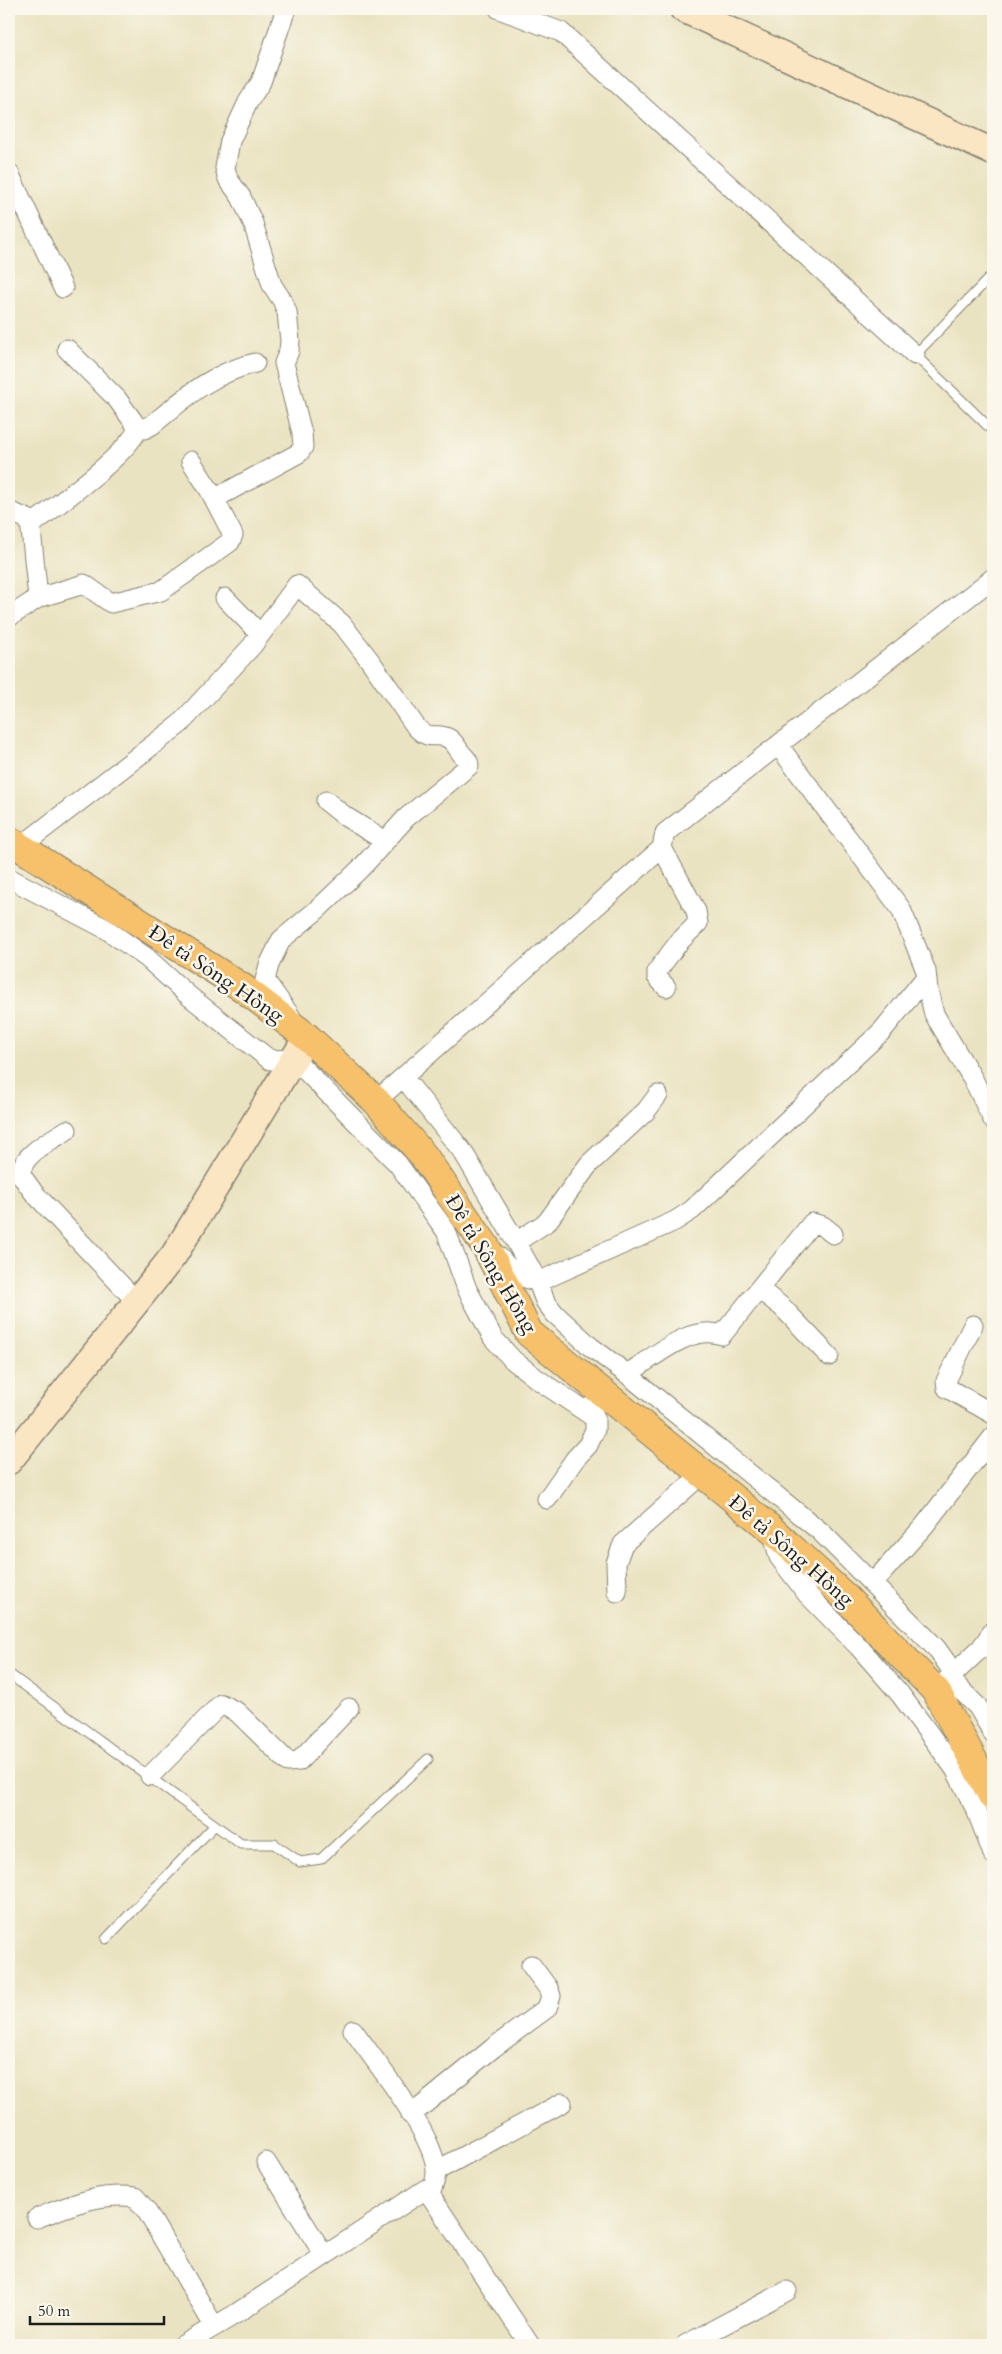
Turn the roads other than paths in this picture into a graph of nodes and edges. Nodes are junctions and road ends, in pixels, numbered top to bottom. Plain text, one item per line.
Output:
1 (286, 9) edge
2 (499, 9) edge
3 (683, 9) edge
4 (993, 152) edge
5 (9, 173) edge
6 (993, 274) edge
7 (63, 288) dead end
8 (67, 349) dead end
9 (914, 355) junction
10 (255, 363) dead end
11 (138, 428) junction
12 (993, 431) edge
13 (191, 461) dead end
14 (214, 499) junction
15 (11, 512) dead end
16 (30, 526) junction
17 (993, 578) edge
18 (38, 598) junction
19 (225, 598) dead end
20 (9, 617) edge
21 (260, 634) junction
22 (778, 746) junction
23 (326, 802) dead end
24 (385, 841) junction
25 (15, 843) edge
26 (662, 848) junction
27 (9, 878) edge
28 (926, 977) junction
29 (666, 988) dead end
30 (300, 1048) junction
31 (403, 1077) junction
32 (658, 1095) dead end
33 (376, 1101) junction
34 (993, 1120) edge
35 (66, 1130) dead end
36 (441, 1181) junction
37 (446, 1231) junction
38 (833, 1234) dead end
39 (516, 1242) junction
40 (486, 1247) junction
41 (538, 1282) junction
42 (759, 1289) junction
43 (136, 1301) junction
44 (974, 1325) dead end
45 (829, 1356) dead end
46 (570, 1367) junction
47 (627, 1374) junction
48 (993, 1414) edge
49 (595, 1418) junction
50 (993, 1437) edge
51 (11, 1456) edge
52 (701, 1475) junction
53 (547, 1499) dead end
54 (772, 1530) junction
55 (872, 1584) junction
56 (617, 1592) dead end
57 (993, 1631) edge
58 (9, 1674) edge
59 (946, 1681) junction
60 (349, 1708) dead end
61 (993, 1733) edge
62 (428, 1759) dead end
63 (150, 1776) junction
64 (985, 1804) edge
65 (215, 1825) junction
66 (993, 1854) edge
67 (106, 1940) dead end
68 (531, 1965) dead end
69 (354, 2030) dead end
70 (562, 2103) dead end
71 (411, 2115) junction
72 (266, 2162) dead end
73 (436, 2171) junction
74 (430, 2194) junction
75 (37, 2218) dead end
76 (324, 2255) junction
77 (788, 2291) dead end
78 (214, 2326) junction
79 (183, 2345) edge
80 (530, 2345) edge
81 (685, 2345) edge

1 - 14 street
2 - 9 street
3 - 4 street
5 - 7 street
6 - 9 lane
8 - 11 street
9 - 12 lane
10 - 11 street
11 - 16 street
13 - 14 street
14 - 18 street
15 - 16 street
16 - 18 street
17 - 22 street
18 - 20 street
19 - 21 street
21 - 24 street
21 - 25 street
22 - 26 street
22 - 28 street
23 - 24 street
24 - 30 street
25 - 30 main road, Đê tả Sông Hồng
26 - 29 street
26 - 31 street
27 - 30 street
28 - 34 street
28 - 41 street
30 - 33 main road, Đê tả Sông Hồng
30 - 37 street
30 - 43 street
31 - 33 street
31 - 39 street
32 - 39 street
33 - 36 main road, Đê tả Sông Hồng
35 - 43 street
36 - 37 street
36 - 40 main road, Đê tả Sông Hồng
37 - 49 street
38 - 42 street
39 - 41 street
40 - 41 street
40 - 46 main road, Đê tả Sông Hồng
41 - 47 street
42 - 45 street
42 - 47 street
43 - 51 street
44 - 48 street
46 - 49 street
46 - 52 main road, Đê tả Sông Hồng
47 - 55 street
49 - 53 street
50 - 55 street
52 - 54 main road, Đê tả Sông Hồng
52 - 56 street
54 - 59 main road, Đê tả Sông Hồng
54 - 64 street
55 - 59 street
57 - 59 street
58 - 63 lane
59 - 61 street
59 - 64 main road, Đê tả Sông Hồng
60 - 63 street
62 - 65 lane
63 - 65 lane
64 - 66 street
65 - 67 lane
68 - 71 street
69 - 71 street
70 - 73 street
71 - 73 street
72 - 76 street
73 - 74 street
74 - 76 street
74 - 80 street
75 - 78 street
76 - 78 street
77 - 81 street
78 - 79 street

